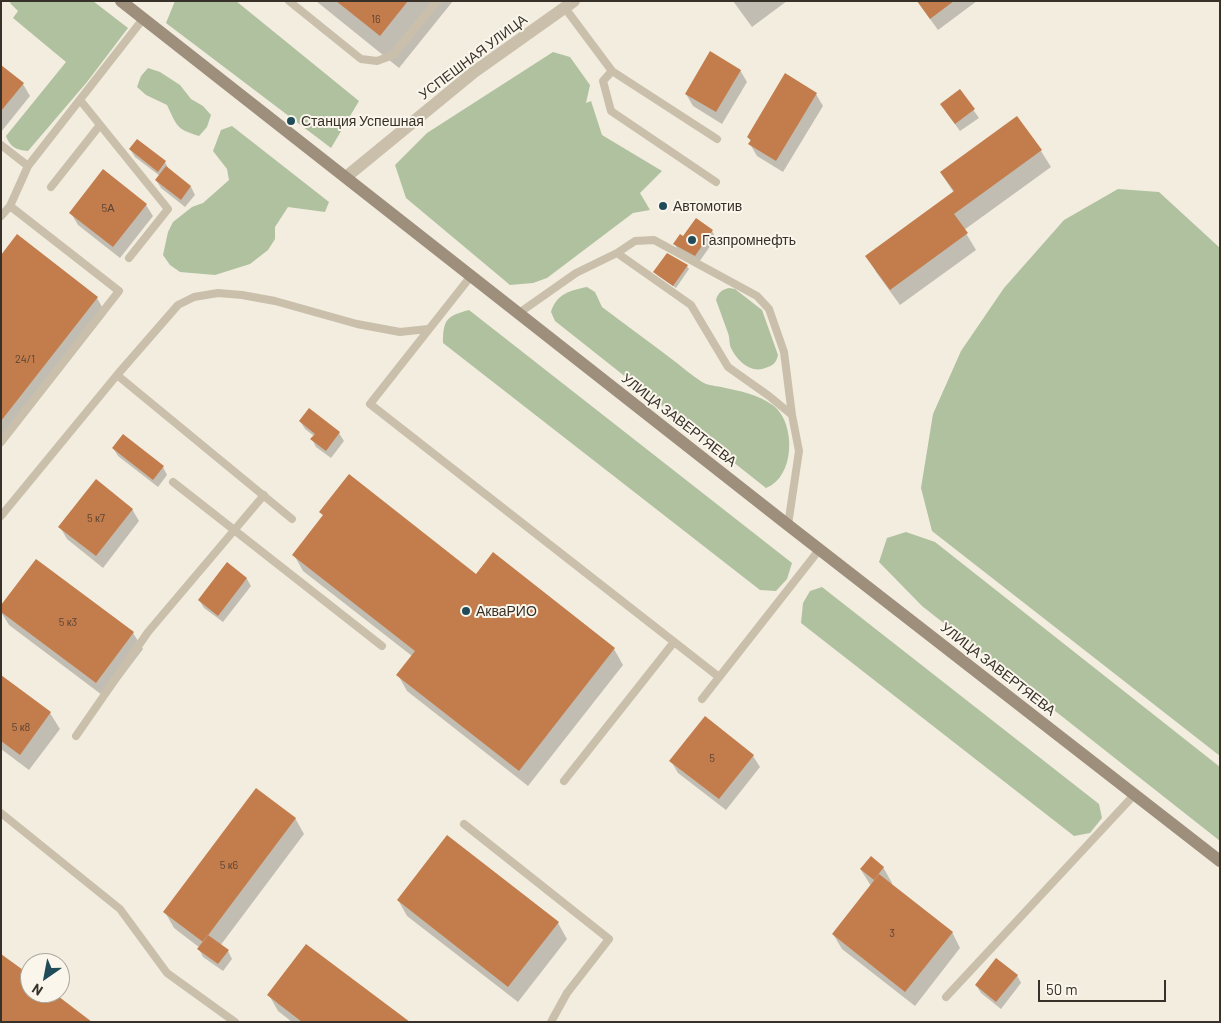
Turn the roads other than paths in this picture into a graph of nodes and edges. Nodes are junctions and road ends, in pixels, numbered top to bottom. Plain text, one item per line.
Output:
1 (121, 1) edge
2 (289, 1) edge
3 (437, 1) edge
4 (569, 5) edge
5 (143, 19) junction
6 (612, 71) junction
7 (80, 100) junction
8 (100, 125) junction
9 (717, 139) dead end
10 (1, 144) edge
11 (28, 166) junction
12 (346, 177) junction
13 (716, 182) dead end
14 (51, 187) dead end
15 (10, 206) junction
16 (1, 216) edge
17 (617, 252) junction
18 (129, 258) dead end
19 (470, 276) junction
20 (519, 313) junction
21 (428, 329) junction
22 (117, 375) junction
23 (792, 415) junction
24 (1, 442) edge
25 (173, 482) dead end
26 (264, 495) junction
27 (1, 516) edge
28 (292, 518) dead end
29 (788, 525) junction
30 (234, 530) junction
31 (819, 550) junction
32 (674, 642) junction
33 (382, 646) dead end
34 (719, 677) junction
35 (702, 699) dead end
36 (76, 736) dead end
37 (564, 781) dead end
38 (1135, 794) junction
39 (1, 813) edge
40 (464, 824) dead end
41 (1220, 861) edge
42 (946, 997) dead end
43 (234, 1022) edge
44 (551, 1022) edge

1 - 5 main road, УЛИЦА ЗАВЕРТЯЕВА
2 - 3 lane
4 - 6 lane
4 - 12 street, УСПЕШНАЯ УЛИЦА
5 - 7 lane
5 - 12 main road, УЛИЦА ЗАВЕРТЯЕВА
6 - 9 lane
6 - 13 lane
7 - 8 lane
7 - 11 lane
8 - 14 lane
8 - 18 lane
10 - 11 lane
11 - 15 lane
12 - 19 main road, УЛИЦА ЗАВЕРТЯЕВА
15 - 16 lane
15 - 24 lane
17 - 20 lane
17 - 23 lane
17 - 23 lane
19 - 20 main road, УЛИЦА ЗАВЕРТЯЕВА
19 - 21 lane
20 - 29 main road, УЛИЦА ЗАВЕРТЯЕВА
21 - 22 lane
21 - 32 lane
22 - 26 lane
22 - 27 lane
23 - 29 lane
25 - 30 lane
26 - 28 lane
26 - 30 lane
29 - 31 main road, УЛИЦА ЗАВЕРТЯЕВА
30 - 33 lane
30 - 36 lane
31 - 34 lane
31 - 38 main road, УЛИЦА ЗАВЕРТЯЕВА
32 - 34 lane
32 - 37 lane
34 - 35 lane
38 - 41 main road, УЛИЦА ЗАВЕРТЯЕВА
38 - 42 lane
39 - 43 lane
40 - 44 lane

